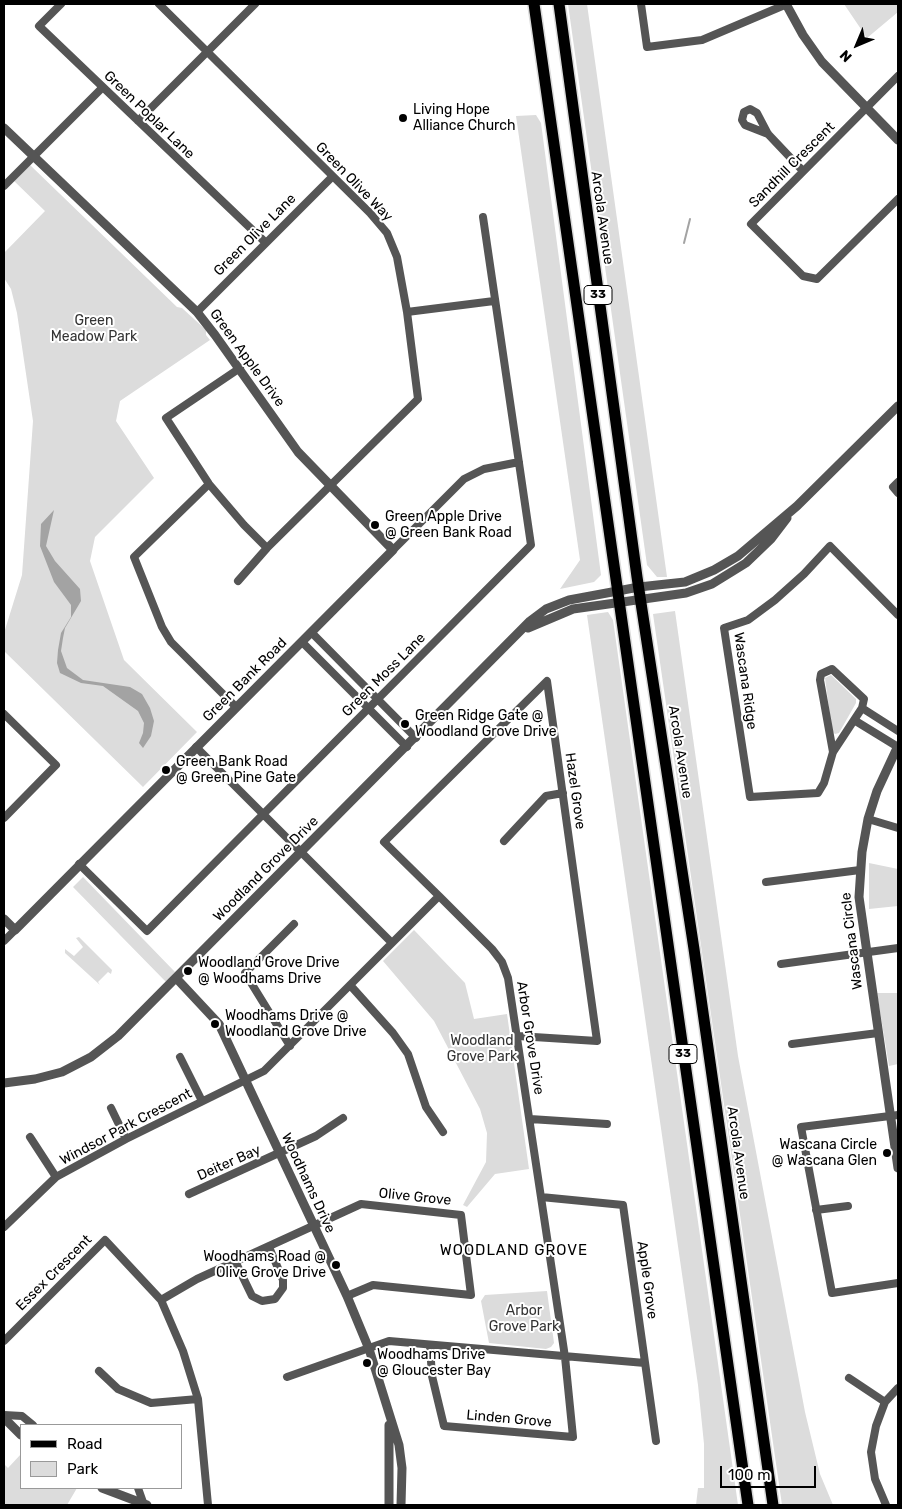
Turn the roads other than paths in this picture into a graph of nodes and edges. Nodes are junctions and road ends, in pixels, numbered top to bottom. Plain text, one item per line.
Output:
1 (61, 4) edge
2 (159, 4) edge
3 (255, 4) edge
4 (534, 4) edge
5 (559, 4) edge
6 (641, 4) edge
7 (787, 4) edge
8 (208, 51) junction
9 (898, 76) edge
10 (103, 88) junction
11 (867, 108) junction
12 (138, 121) junction
13 (4, 128) edge
14 (768, 134) dead end
15 (898, 140) edge
16 (34, 156) junction
17 (803, 171) junction
18 (332, 177) junction
19 (4, 186) edge
20 (898, 199) edge
21 (483, 217) dead end
22 (265, 242) junction
23 (494, 301) junction
24 (196, 312) junction
25 (407, 312) junction
26 (240, 368) junction
27 (898, 406) edge
28 (519, 462) junction
29 (898, 482) edge
30 (209, 484) junction
31 (331, 486) junction
32 (898, 493) edge
33 (267, 548) junction
34 (393, 550) junction
35 (238, 581) dead end
36 (639, 592) junction
37 (618, 596) junction
38 (898, 615) edge
39 (312, 633) junction
40 (302, 642) junction
41 (378, 699) junction
42 (236, 707) junction
43 (368, 708) junction
44 (862, 708) junction
45 (4, 714) edge
46 (854, 720) junction
47 (898, 731) edge
48 (416, 738) junction
49 (898, 746) edge
50 (196, 747) junction
51 (407, 747) junction
52 (833, 752) junction
53 (562, 793) junction
54 (264, 814) junction
55 (4, 818) edge
56 (868, 819) junction
57 (898, 828) edge
58 (504, 841) dead end
59 (301, 852) junction
60 (79, 864) junction
61 (860, 870) junction
62 (766, 882) dead end
63 (439, 896) junction
64 (4, 919) edge
65 (294, 924) dead end
66 (15, 930) junction
67 (4, 941) edge
68 (392, 943) junction
69 (898, 948) edge
70 (866, 952) junction
71 (781, 964) dead end
72 (177, 979) junction
73 (350, 985) junction
74 (878, 1033) junction
75 (518, 1036) junction
76 (792, 1044) dead end
77 (290, 1046) junction
78 (180, 1057) dead end
79 (245, 1080) junction
80 (4, 1083) edge
81 (202, 1101) junction
82 (111, 1108) dead end
83 (894, 1116) edge
84 (343, 1118) dead end
85 (530, 1119) junction
86 (607, 1124) dead end
87 (443, 1132) dead end
88 (30, 1138) dead end
89 (126, 1138) junction
90 (279, 1154) junction
91 (898, 1168) edge
92 (56, 1177) junction
93 (189, 1194) dead end
94 (541, 1197) junction
95 (848, 1206) dead end
96 (816, 1210) junction
97 (313, 1226) junction
98 (4, 1228) edge
99 (269, 1247) junction
100 (236, 1263) junction
101 (898, 1283) edge
102 (347, 1296) junction
103 (161, 1300) junction
104 (4, 1341) edge
105 (430, 1346) junction
106 (370, 1350) junction
107 (565, 1357) junction
108 (646, 1363) junction
109 (100, 1371) dead end
110 (287, 1377) dead end
111 (849, 1378) dead end
112 (898, 1388) edge
113 (198, 1399) junction
114 (885, 1402) junction
115 (389, 1414) junction
116 (4, 1417) edge
117 (32, 1424) edge
118 (20, 1434) edge
119 (656, 1441) dead end
120 (105, 1489) edge
121 (138, 1489) edge
122 (146, 1505) edge
123 (208, 1505) edge
124 (389, 1505) edge
125 (401, 1505) edge
126 (748, 1505) edge
127 (773, 1505) edge
128 (886, 1505) edge

1 - 10 street, Green Poplar Lane
2 - 8 street, Green Olive Way
3 - 8 street
4 - 37 main road, 33
5 - 36 main road, Arcola Avenue / 33
6 - 7 street
7 - 11 street
8 - 12 street
8 - 18 street, Green Olive Way
9 - 11 street, Sandhill Crescent
10 - 12 street, Green Poplar Lane
10 - 16 street
11 - 15 street
11 - 17 street, Sandhill Crescent
12 - 22 street, Green Poplar Lane
13 - 16 street, Green Apple Drive
14 - 17 street
16 - 19 street
16 - 24 street, Green Apple Drive
17 - 20 street, Sandhill Crescent
18 - 22 street, Green Olive Lane
18 - 25 street, Green Olive Way
21 - 23 street, Green Moss Lane
22 - 24 street, Green Olive Lane
23 - 25 street
23 - 28 street, Green Moss Lane
24 - 26 street, Green Apple Drive
25 - 31 street, Green Olive Way
26 - 30 street
26 - 31 street, Green Apple Drive
27 - 36 street, Woodland Grove Drive
28 - 34 street, Green Bank Road
28 - 41 street, Green Moss Lane
29 - 32 street
30 - 33 street
30 - 42 street
31 - 33 street
31 - 34 street, Green Apple Drive
33 - 35 street
34 - 39 street, Green Bank Road
36 - 37 street, Woodland Grove Drive
36 - 127 main road, Arcola Avenue / 33
37 - 48 street, Woodland Grove Drive
37 - 126 main road, 33
38 - 52 street, Wascana Ridge
39 - 40 street, Green Bank Road
39 - 41 street
40 - 42 street, Green Bank Road
40 - 43 street
41 - 43 street, Green Moss Lane
41 - 48 street
42 - 50 street, Green Bank Road
43 - 51 street
43 - 54 street, Green Moss Lane
44 - 46 street, Wascana Ridge
44 - 47 street
44 - 52 street, Wascana Ridge
45 - 55 street
46 - 49 street
46 - 52 street, Wascana Ridge
48 - 51 street, Woodland Grove Drive
49 - 56 street, Wascana Circle
50 - 54 street
50 - 60 street, Green Bank Road
51 - 59 street, Woodland Grove Drive
53 - 58 street
53 - 63 street, Hazel Grove
53 - 75 street, Hazel Grove
54 - 59 street
54 - 60 street, Green Moss Lane
56 - 57 street
56 - 61 street, Wascana Circle
59 - 68 street
59 - 72 street, Woodland Grove Drive
60 - 66 street, Green Bank Road
61 - 62 street
61 - 70 street, Wascana Circle
63 - 68 street
63 - 75 street, Arbor Grove Drive
64 - 66 street
65 - 77 street
66 - 67 street, Green Bank Road
68 - 73 street
69 - 70 street
70 - 71 street
70 - 74 street, Wascana Circle
72 - 79 street, Woodhams Drive
72 - 80 street, Woodland Grove Drive
73 - 77 street
73 - 87 street
74 - 76 street
74 - 83 street, Wascana Circle
75 - 85 street, Arbor Grove Drive
77 - 79 street
78 - 81 street
79 - 81 street, Windsor Park Crescent
79 - 90 street, Woodhams Drive
81 - 89 street, Windsor Park Crescent
82 - 89 street
83 - 91 street, Wascana Circle
83 - 96 street
84 - 90 street, Deiter Bay
85 - 86 street
85 - 94 street, Arbor Grove Drive
88 - 92 street
89 - 92 street, Windsor Park Crescent
90 - 93 street, Deiter Bay
90 - 97 street, Woodhams Drive
92 - 98 street, Windsor Park Crescent
94 - 107 street, Arbor Grove Drive
94 - 108 street, Apple Grove
95 - 96 street
96 - 101 street
97 - 99 street
97 - 102 street, Woodhams Drive
97 - 102 street, Olive Grove
99 - 100 street
99 - 100 street
100 - 103 street
102 - 106 street, Woodhams Drive
103 - 104 street, Essex Crescent
103 - 113 street, Essex Crescent
105 - 106 street
105 - 107 street
105 - 107 street, Linden Grove
106 - 110 street
106 - 115 street, Woodhams Drive
107 - 108 street
108 - 119 street, Apple Grove
109 - 113 street
111 - 114 street
112 - 114 street
113 - 123 street, Essex Crescent
114 - 128 street
115 - 124 street, Woodhams Drive
115 - 125 street, Woodhams Drive
116 - 117 street
116 - 118 street
120 - 122 street
121 - 122 street

